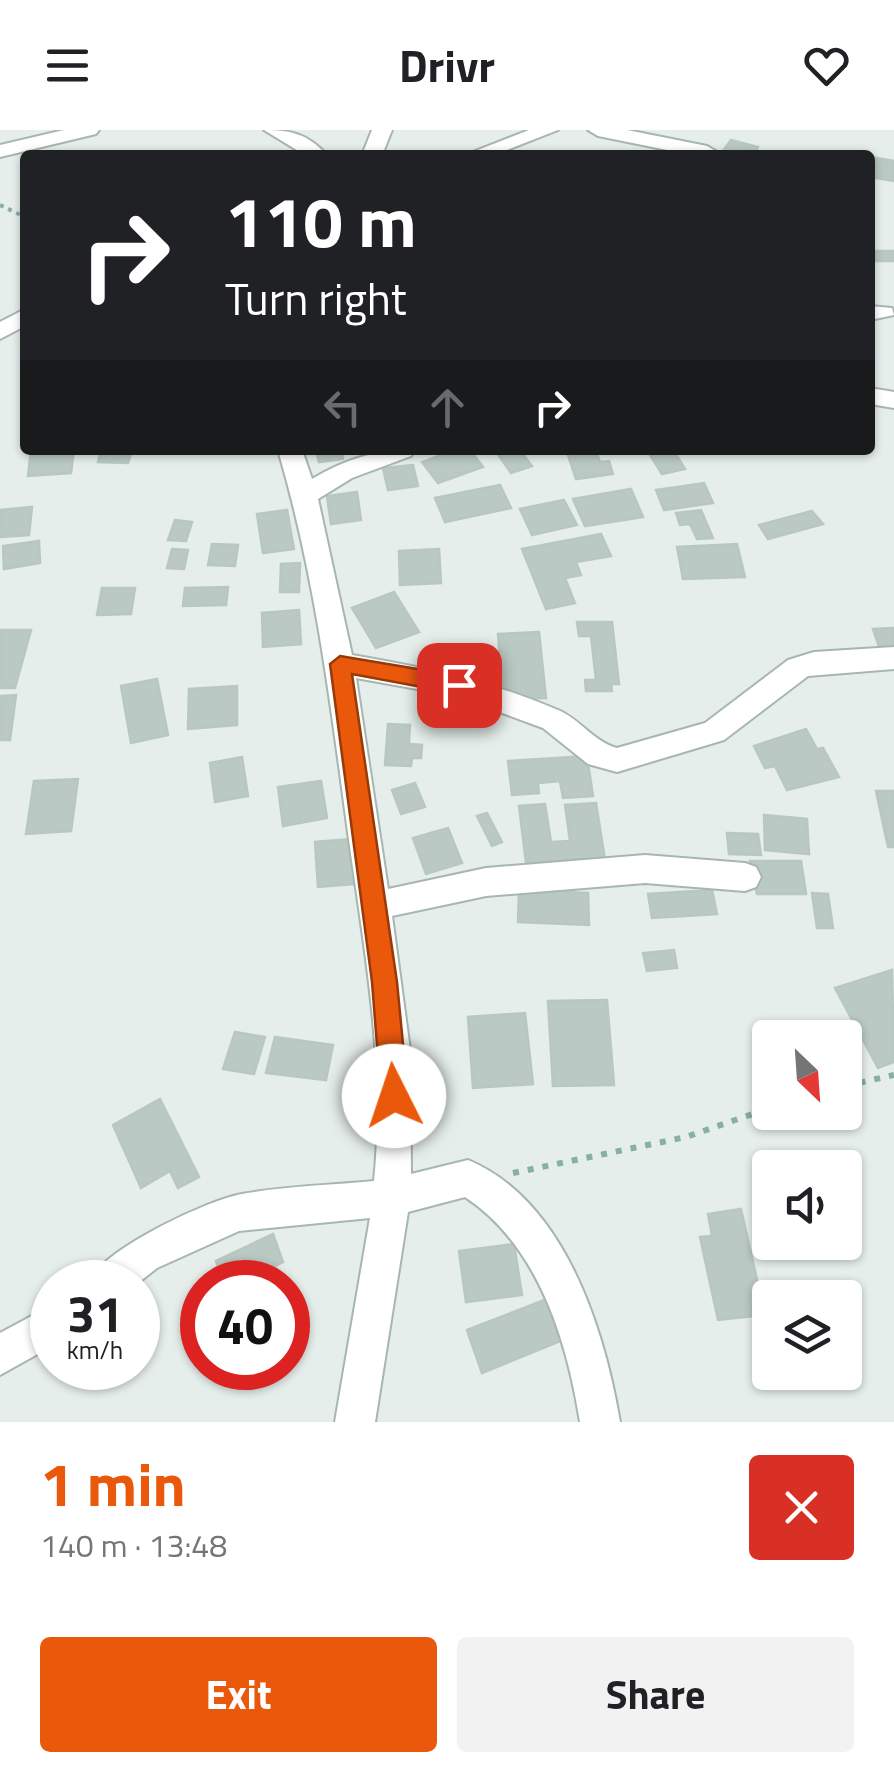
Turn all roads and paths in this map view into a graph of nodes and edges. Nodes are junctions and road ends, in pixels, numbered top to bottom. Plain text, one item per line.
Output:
1 (89, 130) edge
2 (274, 130) edge
3 (548, 130) edge
4 (598, 130) edge
5 (30, 136) edge
6 (0, 150) edge
7 (311, 150) edge
8 (490, 150) edge
9 (697, 150) edge
10 (292, 455) edge
11 (389, 455) edge
12 (306, 495) junction
13 (894, 658) edge
14 (340, 664) junction
15 (744, 877) dead end
16 (374, 906) junction
17 (894, 1076) edge
18 (862, 1083) edge
19 (752, 1114) edge
20 (476, 1182) junction
21 (389, 1198) junction
22 (137, 1260) edge
23 (30, 1337) edge
24 (0, 1355) edge
25 (355, 1422) edge
26 (600, 1422) edge

1 - 5 street
2 - 7 street
3 - 8 street
4 - 9 street
5 - 6 street
10 - 12 street
11 - 12 street
12 - 14 street
13 - 14 street
14 - 16 street
15 - 16 street
16 - 21 street
17 - 18 path
19 - 20 path
20 - 21 street
20 - 26 street
21 - 22 street
21 - 25 street
23 - 24 street

